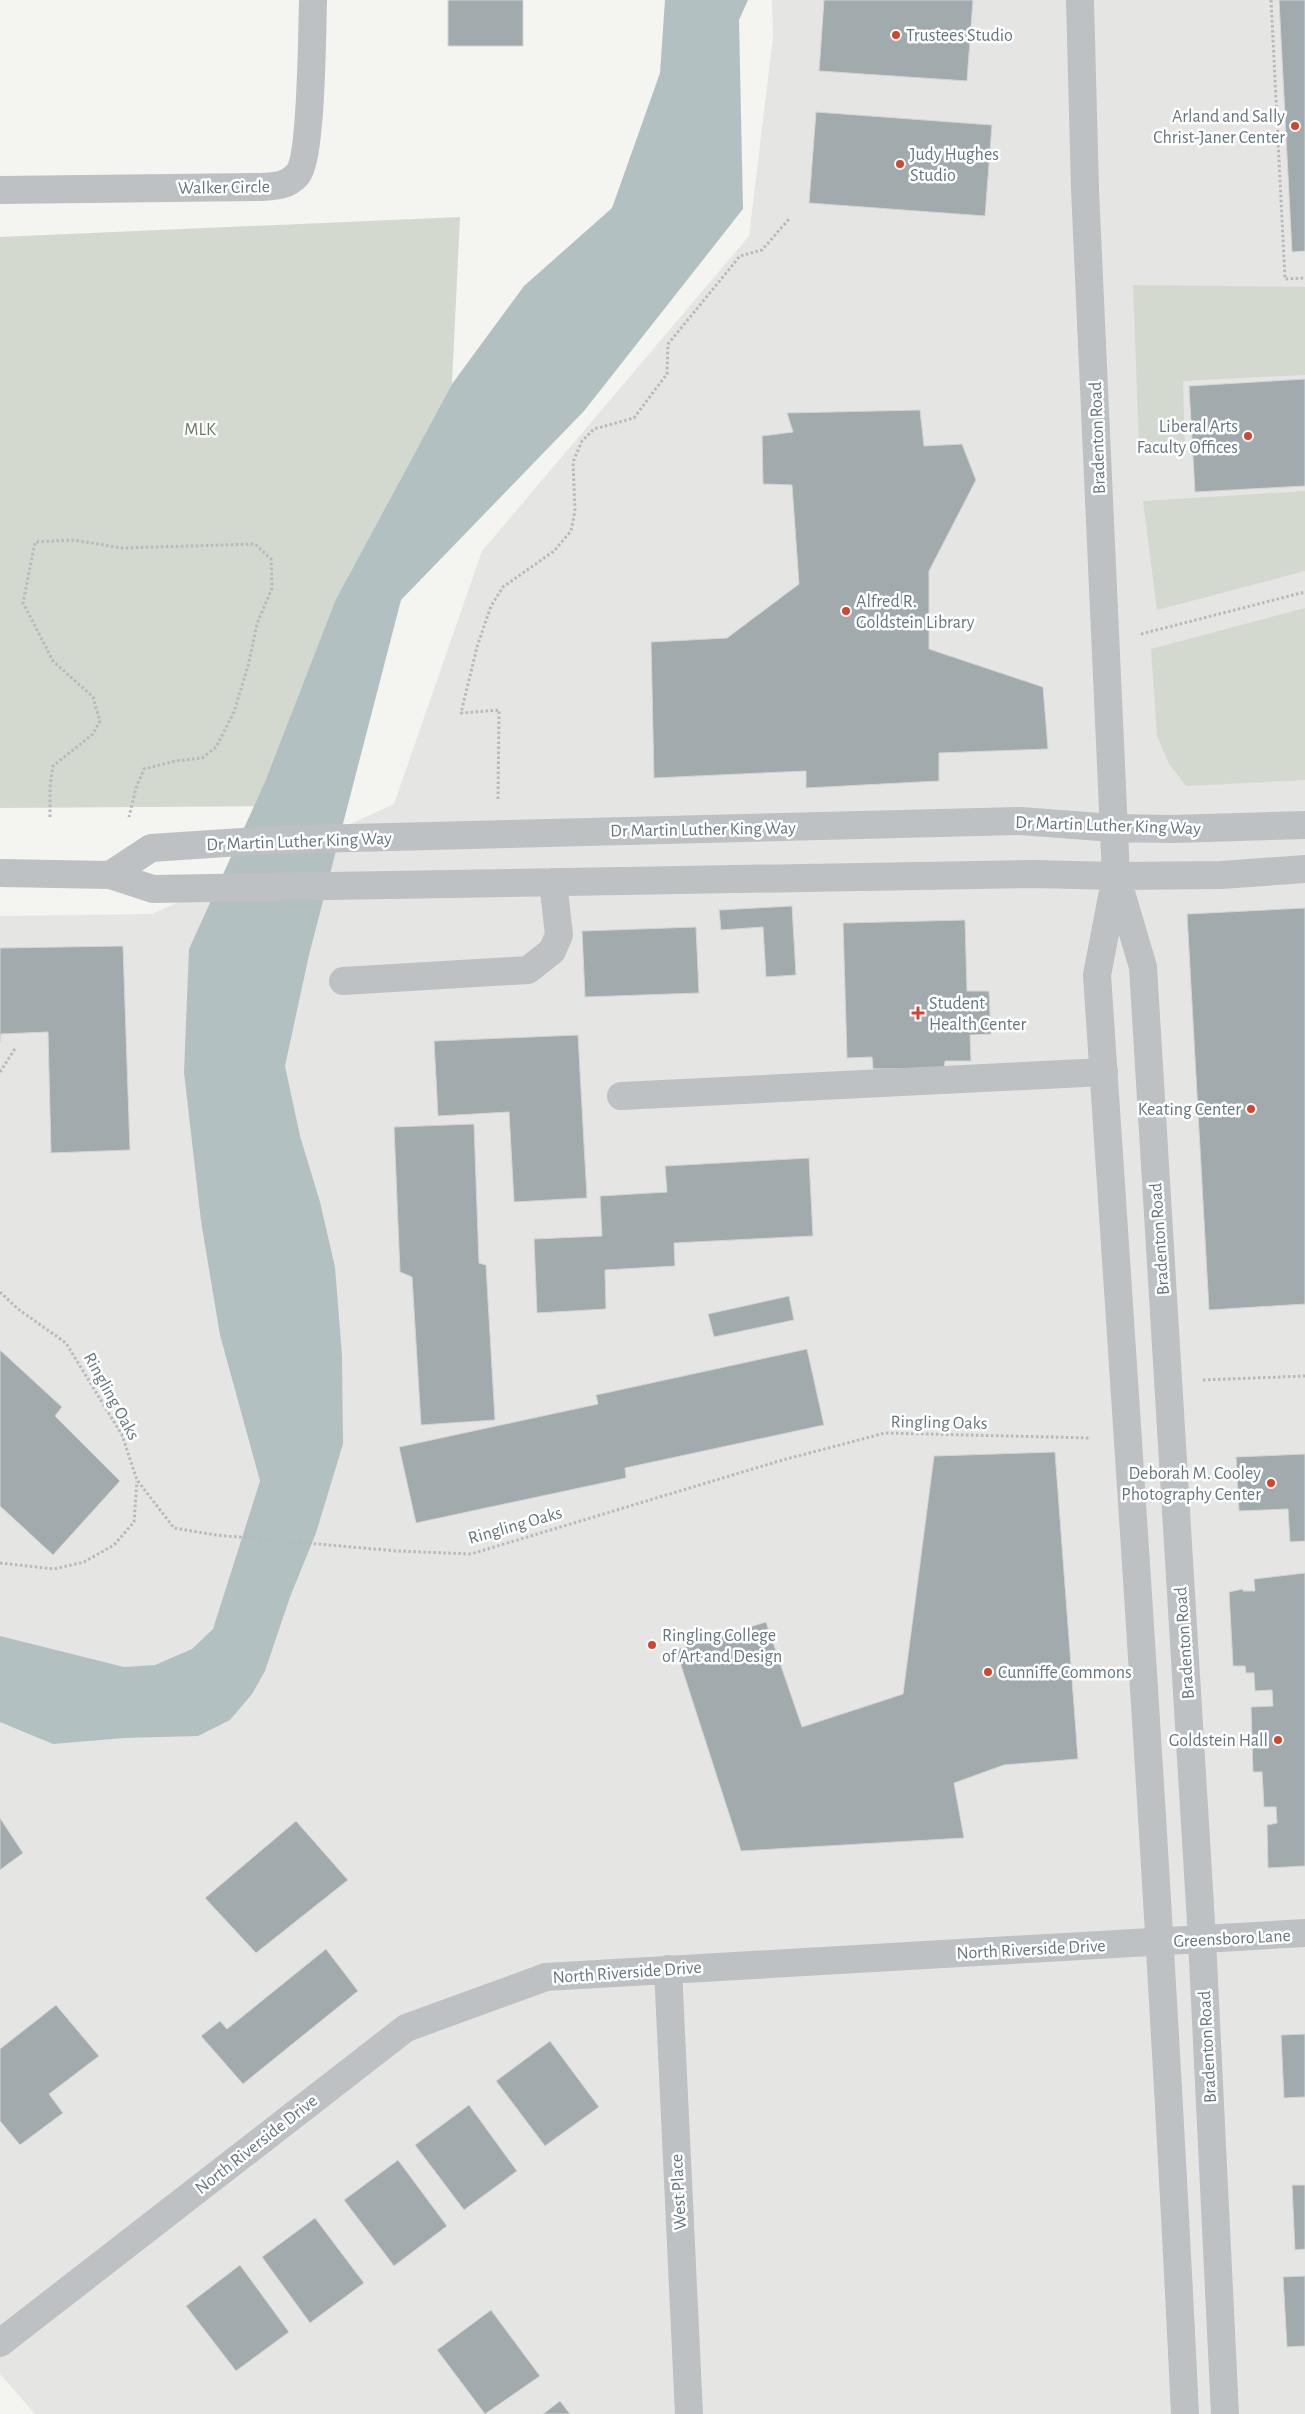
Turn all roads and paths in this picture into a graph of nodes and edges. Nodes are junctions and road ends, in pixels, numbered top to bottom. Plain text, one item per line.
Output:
1 (313, 0) edge
2 (1080, 0) edge
3 (1270, 0) edge
4 (0, 190) edge
5 (789, 219) dead end
6 (1305, 278) edge
7 (1305, 592) edge
8 (1141, 634) dead end
9 (498, 808) dead end
10 (130, 816) dead end
11 (50, 817) dead end
12 (1305, 825) edge
13 (1113, 828) junction
14 (1305, 869) edge
15 (0, 874) edge
16 (110, 875) junction
17 (1116, 876) junction
18 (553, 882) junction
19 (343, 982) dead end
20 (16, 1047) dead end
21 (0, 1072) edge
22 (1104, 1072) junction
23 (621, 1096) dead end
24 (0, 1292) edge
25 (1305, 1376) edge
26 (1198, 1380) dead end
27 (1092, 1438) dead end
28 (137, 1480) junction
29 (0, 1563) edge
30 (1305, 1933) edge
31 (1202, 1939) junction
32 (1160, 1942) junction
33 (668, 1970) junction
34 (0, 2342) edge
35 (689, 2414) edge
36 (1185, 2414) edge
37 (1225, 2414) edge

1 - 4 street, Walker Circle
2 - 13 street, Bradenton Road
3 - 6 path
5 - 9 path
7 - 8 path
10 - 11 path
12 - 13 street, Dr Martin Luther King Way
13 - 16 street, Dr Martin Luther King Way
13 - 17 street, Bradenton Road
14 - 17 street
15 - 16 street
16 - 18 street
17 - 18 street
17 - 22 street, Bradenton Road
17 - 31 street, Bradenton Road
18 - 19 street
20 - 21 path
22 - 23 street
22 - 32 street, Bradenton Road
24 - 28 path, Ringling Oaks
25 - 26 path
27 - 28 path, Ringling Oaks
28 - 29 path
30 - 31 street, Greensboro Lane
31 - 32 street, Greensboro Lane
31 - 37 street, Bradenton Road
32 - 33 street, North Riverside Drive
32 - 36 street, Bradenton Road
33 - 34 street, North Riverside Drive
33 - 35 street, West Place

